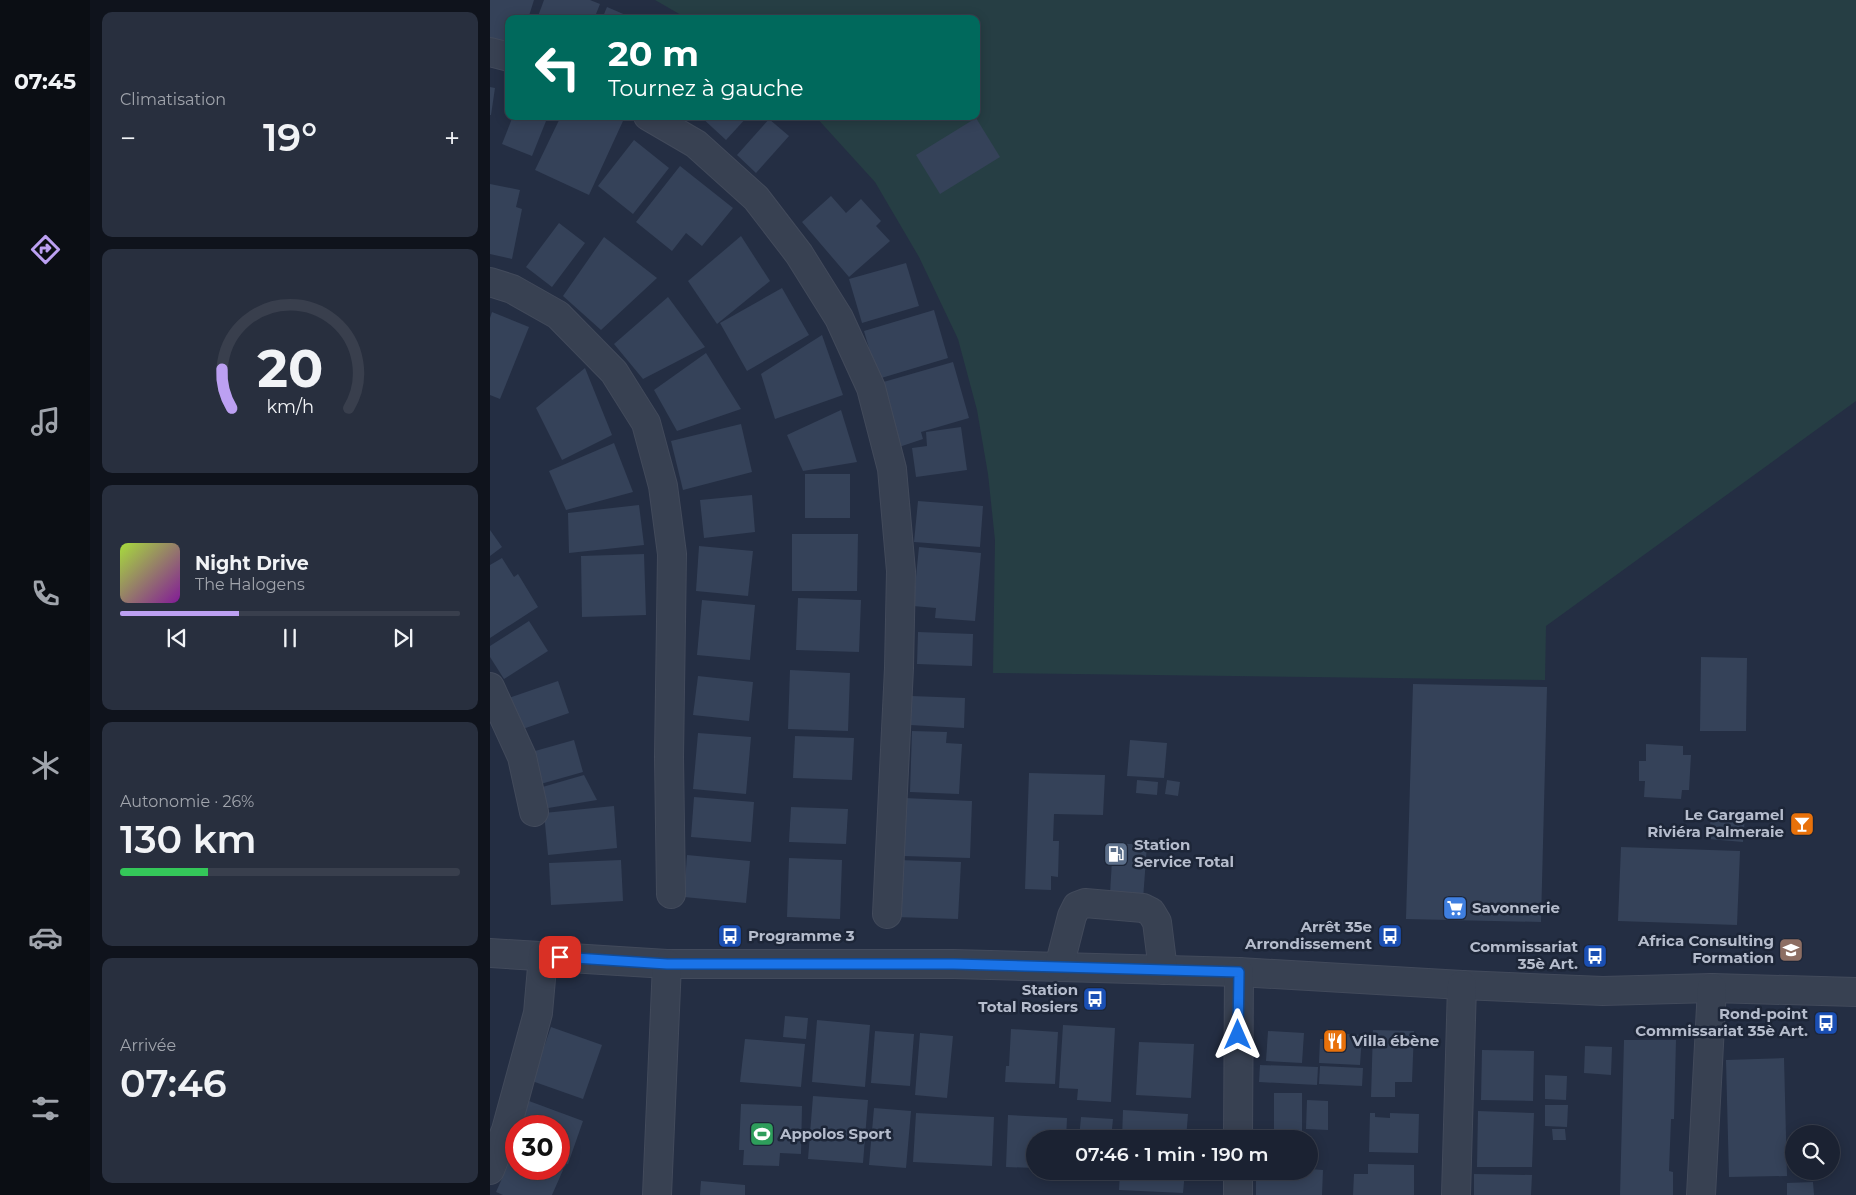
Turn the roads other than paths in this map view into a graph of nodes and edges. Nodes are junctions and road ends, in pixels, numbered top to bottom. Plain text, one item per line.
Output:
1 (490, 52) edge
2 (505, 57) edge
3 (655, 120) edge
4 (490, 282) edge
5 (490, 686) edge
6 (534, 812) dead end
7 (671, 894) dead end
8 (887, 914) dead end
9 (490, 953) edge
10 (543, 956) junction
11 (667, 964) junction
12 (1059, 967) junction
13 (1163, 970) junction
14 (1239, 972) junction
15 (1462, 985) junction
16 (1712, 988) junction
17 (1856, 992) edge
18 (1238, 1130) edge
19 (490, 1170) edge
20 (1238, 1180) edge
21 (657, 1195) edge
22 (1238, 1195) edge
23 (1456, 1195) edge
24 (1701, 1195) edge

1 - 2 street
3 - 8 street
4 - 7 street
5 - 6 street
9 - 10 street
10 - 11 street
10 - 19 street
11 - 12 street
11 - 21 street
12 - 13 street
12 - 13 street
13 - 14 street
14 - 15 street
14 - 18 street
15 - 16 street
15 - 23 street
16 - 17 street
16 - 24 street
20 - 22 street

